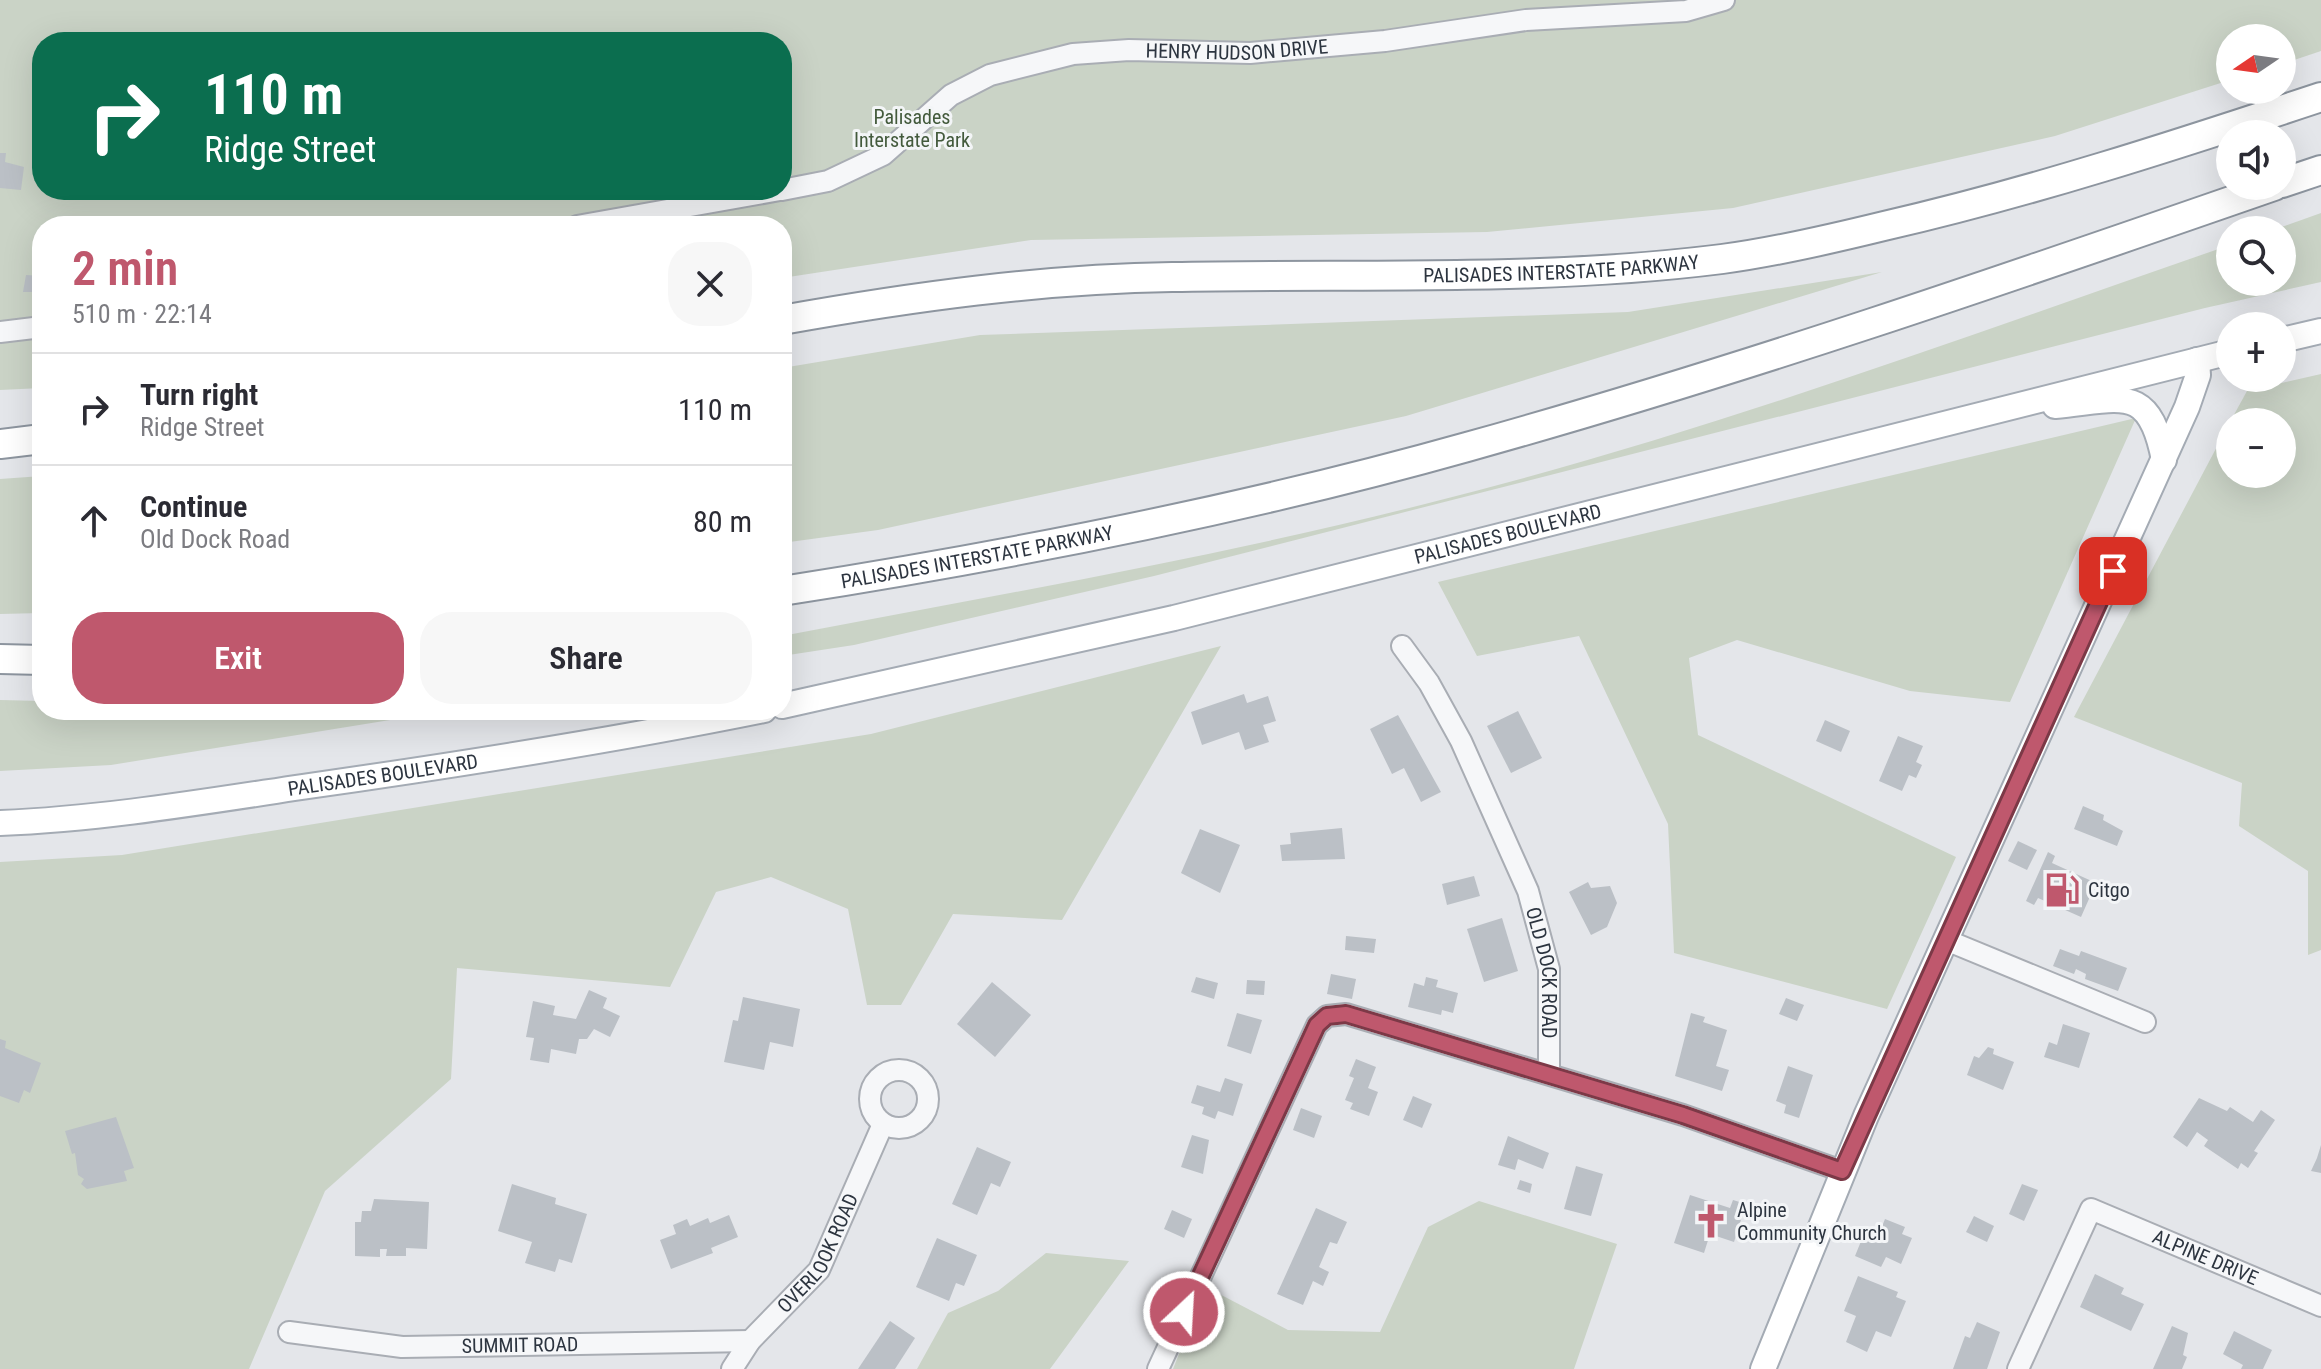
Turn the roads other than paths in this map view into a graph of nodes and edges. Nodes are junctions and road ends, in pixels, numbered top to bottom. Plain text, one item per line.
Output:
1 (1724, 0) edge
2 (2321, 97) edge
3 (2321, 170) edge
4 (2296, 178) edge
5 (792, 188) edge
6 (724, 200) edge
7 (2234, 200) edge
8 (634, 216) edge
9 (792, 319) edge
10 (32, 328) edge
11 (2321, 331) edge
12 (0, 332) edge
13 (2296, 337) edge
14 (2216, 355) edge
15 (2197, 360) junction
16 (1981, 412) junction
17 (32, 440) edge
18 (0, 444) edge
19 (2164, 460) junction
20 (792, 589) edge
21 (1402, 646) dead end
22 (0, 659) edge
23 (32, 660) edge
24 (792, 704) edge
25 (711, 720) edge
26 (0, 823) edge
27 (1946, 940) junction
28 (2145, 1022) dead end
29 (1549, 1073) junction
30 (883, 1124) dead end
31 (1842, 1171) junction
32 (2321, 1306) edge
33 (289, 1332) dead end
34 (750, 1341) junction
35 (732, 1369) edge
36 (1158, 1369) edge
37 (1763, 1369) edge
38 (2018, 1369) edge

1 - 5 street, HENRY HUDSON DRIVE
2 - 9 highway, PALISADES INTERSTATE PARKWAY
3 - 4 highway
6 - 8 street, HENRY HUDSON DRIVE
7 - 20 highway, PALISADES INTERSTATE PARKWAY
10 - 12 street
11 - 13 main road
14 - 15 main road, PALISADES BOULEVARD
15 - 16 main road, PALISADES BOULEVARD
15 - 19 main road
16 - 19 main road
16 - 24 main road, PALISADES BOULEVARD
17 - 18 highway
19 - 27 main road
21 - 29 street, OLD DOCK ROAD
22 - 23 highway
25 - 26 main road, PALISADES BOULEVARD
27 - 28 street
27 - 31 main road
29 - 31 street
29 - 36 street
30 - 34 street, OVERLOOK ROAD
31 - 37 main road
32 - 38 street, ALPINE DRIVE
33 - 34 street, SUMMIT ROAD
34 - 35 street, OVERLOOK ROAD

